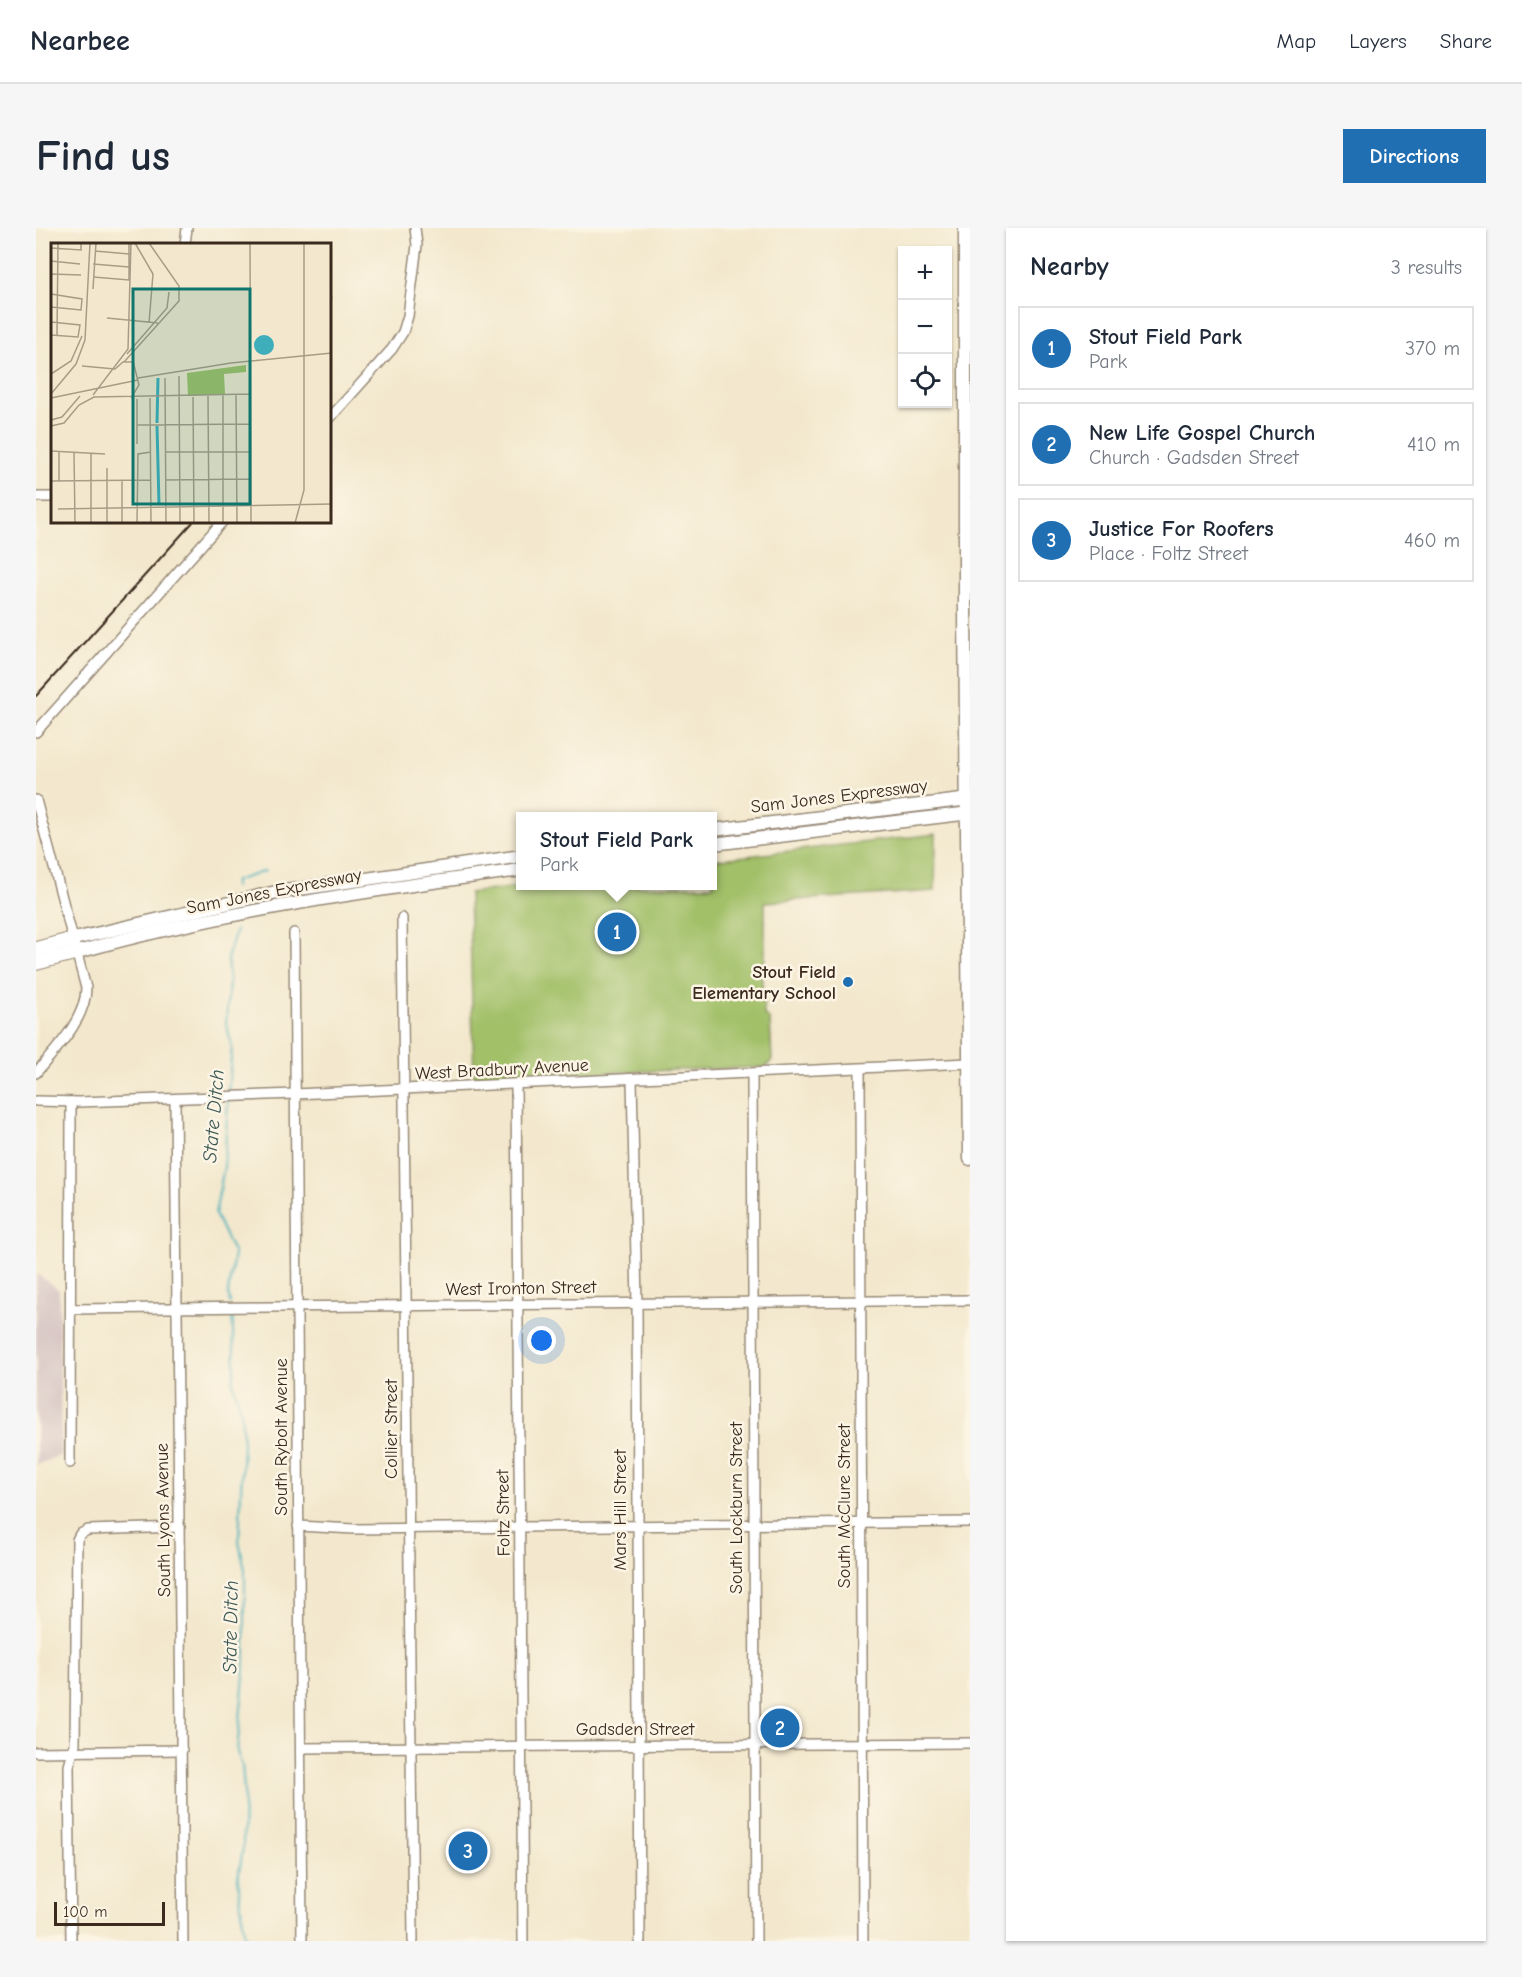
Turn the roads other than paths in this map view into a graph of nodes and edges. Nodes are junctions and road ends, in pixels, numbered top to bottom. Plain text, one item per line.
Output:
1 (187, 228) edge
2 (415, 228) edge
3 (965, 228) edge
4 (184, 243) edge
5 (332, 416) edge
6 (220, 524) edge
7 (36, 732) edge
8 (968, 799) edge
9 (37, 805) edge
10 (968, 813) edge
11 (717, 830) edge
12 (717, 844) edge
13 (516, 857) edge
14 (516, 871) edge
15 (402, 918) dead end
16 (294, 933) dead end
17 (76, 946) junction
18 (36, 949) edge
19 (36, 963) edge
20 (969, 1063) edge
21 (860, 1070) junction
22 (36, 1073) edge
23 (752, 1075) junction
24 (632, 1080) junction
25 (516, 1085) junction
26 (405, 1090) junction
27 (295, 1094) junction
28 (175, 1099) junction
29 (36, 1101) edge
30 (71, 1102) junction
31 (970, 1159) edge
32 (970, 1300) edge
33 (752, 1302) junction
34 (860, 1302) junction
35 (637, 1303) junction
36 (518, 1304) junction
37 (408, 1306) junction
38 (297, 1307) junction
39 (72, 1309) junction
40 (177, 1309) junction
41 (70, 1463) dead end
42 (970, 1522) edge
43 (861, 1523) junction
44 (752, 1524) junction
45 (636, 1525) junction
46 (298, 1526) junction
47 (520, 1526) junction
48 (180, 1527) junction
49 (408, 1528) junction
50 (970, 1743) edge
51 (862, 1744) junction
52 (754, 1745) junction
53 (638, 1746) junction
54 (522, 1747) junction
55 (300, 1748) junction
56 (411, 1748) junction
57 (182, 1750) junction
58 (36, 1752) edge
59 (74, 1752) junction
60 (71, 1941) edge
61 (183, 1941) edge
62 (302, 1941) edge
63 (413, 1941) edge
64 (523, 1941) edge
65 (639, 1941) edge
66 (756, 1941) edge
67 (863, 1941) edge

1 - 4 street
2 - 5 street
3 - 8 main road
6 - 7 street
8 - 10 main road
8 - 11 main road, Sam Jones Expressway
9 - 17 street
10 - 12 main road, Sam Jones Expressway
10 - 20 main road
13 - 17 main road, Sam Jones Expressway
14 - 17 main road, Sam Jones Expressway
15 - 26 street, Collier Street
16 - 27 street, South Rybolt Avenue
17 - 18 highway, Sam Jones Expressway
17 - 19 highway, Sam Jones Expressway
17 - 22 street
20 - 21 street, West Bradbury Avenue
20 - 31 main road
21 - 23 street, West Bradbury Avenue
21 - 34 street, South McClure Street
23 - 24 street, West Bradbury Avenue
23 - 33 street, South Lockburn Street
24 - 25 street, West Bradbury Avenue
24 - 35 street, Mars Hill Street
25 - 26 street, West Bradbury Avenue
25 - 36 street, Foltz Street
26 - 27 street, West Bradbury Avenue
26 - 37 street, Collier Street
27 - 28 street, West Bradbury Avenue
27 - 38 street, South Rybolt Avenue
28 - 30 street, West Bradbury Avenue
28 - 40 street, South Lyons Avenue
29 - 30 street, West Bradbury Avenue
30 - 39 street
32 - 34 street, West Ironton Street
33 - 34 street, West Ironton Street
33 - 35 street, West Ironton Street
33 - 44 street, South Lockburn Street
34 - 43 street, South McClure Street
35 - 36 street, West Ironton Street
35 - 45 street, Mars Hill Street
36 - 37 street, West Ironton Street
36 - 47 street, Foltz Street
37 - 38 street, West Ironton Street
37 - 49 street, Collier Street
38 - 40 street, West Ironton Street
38 - 46 street, South Rybolt Avenue
39 - 40 street, West Ironton Street
39 - 41 street
40 - 48 street, South Lyons Avenue
42 - 43 street
43 - 44 street
43 - 51 street, South McClure Street
44 - 45 street
44 - 52 street, South Lockburn Street
45 - 47 street
45 - 53 street, Mars Hill Street
46 - 49 street
46 - 55 street, South Rybolt Avenue
47 - 49 street
47 - 54 street, Foltz Street
48 - 57 street, South Lyons Avenue
48 - 59 street
49 - 56 street, Collier Street
50 - 51 street, Gadsden Street
51 - 52 street, Gadsden Street
51 - 67 street, South McClure Street
52 - 53 street, Gadsden Street
52 - 66 street, South Lockburn Street
53 - 54 street, Gadsden Street
53 - 65 street, Mars Hill Street
54 - 56 street, Gadsden Street
54 - 64 street, Foltz Street
55 - 56 street, Gadsden Street
55 - 62 street, South Rybolt Avenue
56 - 63 street, Collier Street
57 - 59 street
57 - 61 street, South Lyons Avenue
58 - 59 street
59 - 60 street

